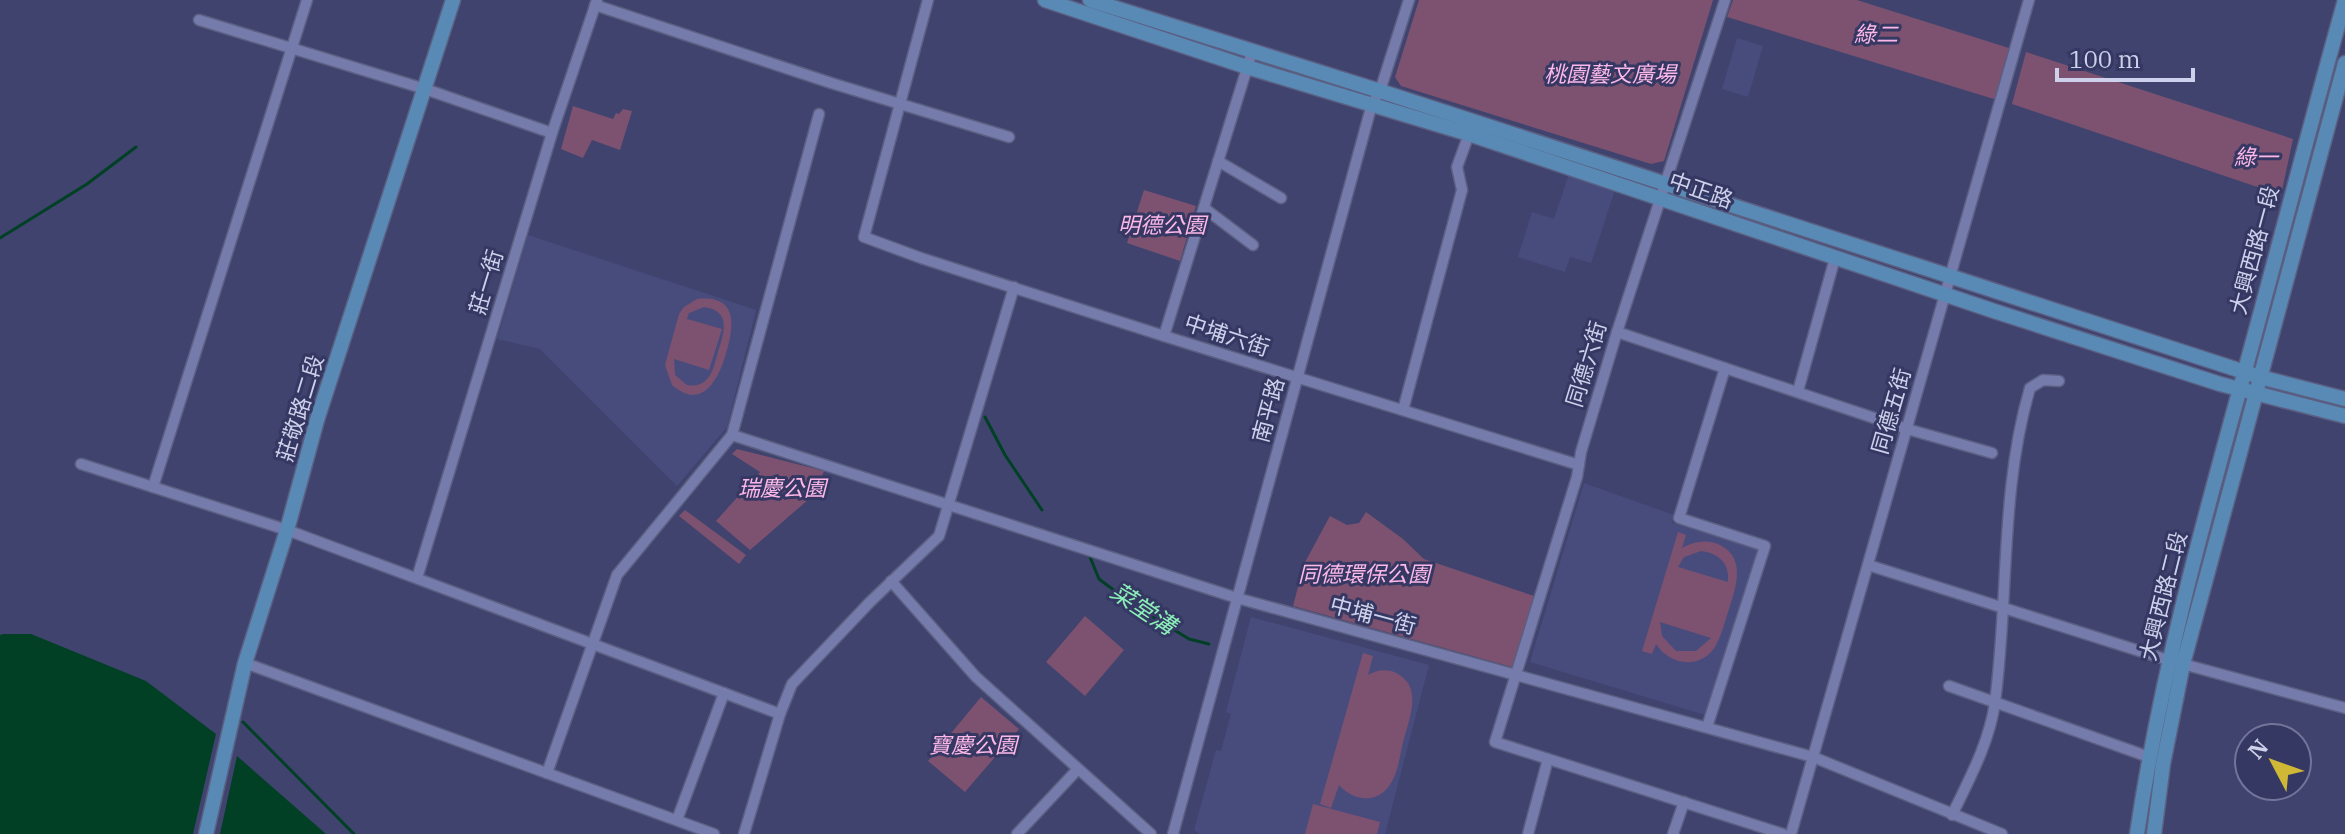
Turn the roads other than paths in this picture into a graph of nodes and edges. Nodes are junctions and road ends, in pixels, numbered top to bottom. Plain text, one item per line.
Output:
1 (307, 0) edge
2 (453, 0) edge
3 (928, 0) edge
4 (1045, 0) edge
5 (1090, 0) edge
6 (1409, 0) edge
7 (1725, 0) edge
8 (2029, 0) edge
9 (2345, 0) edge
10 (596, 3) edge
11 (199, 20) dead end
12 (292, 48) junction
13 (1250, 60) junction
14 (2345, 63) edge
15 (425, 89) junction
16 (1376, 98) junction
17 (901, 105) junction
18 (819, 114) dead end
19 (552, 133) junction
20 (1469, 134) junction
21 (1009, 137) dead end
22 (1218, 161) junction
23 (1661, 192) junction
24 (1281, 198) dead end
25 (1204, 208) junction
26 (1253, 245) dead end
27 (1835, 258) junction
28 (1950, 277) junction
29 (1014, 287) junction
30 (1945, 295) junction
31 (1617, 332) junction
32 (1164, 336) junction
33 (1725, 368) junction
34 (2244, 372) junction
35 (2260, 377) junction
36 (1297, 378) junction
37 (2059, 381) dead end
38 (2240, 389) junction
39 (1798, 391) junction
40 (2255, 393) junction
41 (2345, 399) edge
42 (1403, 410) junction
43 (2345, 416) edge
44 (1907, 429) junction
45 (732, 435) junction
46 (1992, 453) dead end
47 (81, 464) dead end
48 (1579, 465) junction
49 (153, 487) junction
50 (950, 505) junction
51 (287, 530) junction
52 (1868, 565) junction
53 (417, 578) junction
54 (891, 581) junction
55 (1237, 598) junction
56 (2002, 609) junction
57 (593, 645) junction
58 (2176, 662) junction
59 (245, 663) junction
60 (1515, 675) junction
61 (1949, 686) dead end
62 (724, 693) junction
63 (1995, 702) junction
64 (2345, 708) edge
65 (780, 714) junction
66 (1707, 727) junction
67 (1813, 757) junction
68 (2149, 757) junction
69 (1548, 759) junction
70 (1078, 769) junction
71 (547, 773) junction
72 (1684, 802) junction
73 (1952, 815) junction
74 (677, 820) junction
75 (706, 833) edge
76 (206, 834) edge
77 (744, 834) edge
78 (1017, 834) edge
79 (1151, 834) edge
80 (1173, 834) edge
81 (1528, 834) edge
82 (1673, 834) edge
83 (1783, 834) edge
84 (1791, 834) edge
85 (2002, 834) edge
86 (2137, 834) edge
87 (2154, 834) edge

1 - 12 street
2 - 15 street, 莊敬路二段
3 - 17 street
4 - 13 street, 中正路
5 - 13 street, 中正路
6 - 16 street, 南平路
7 - 23 street, 同德六街
8 - 28 street, 同德五街
9 - 34 street, 大興西路一段
10 - 17 street
10 - 19 street, 莊一街
11 - 12 street
12 - 15 street
12 - 49 street
13 - 16 street, 中正路
13 - 22 street
14 - 35 street, 大興西路一段
15 - 19 street
15 - 51 street, 莊敬路二段
16 - 20 street, 中正路
16 - 23 street, 中正路
16 - 36 street, 南平路
17 - 21 street
17 - 29 street, 中埔六街
18 - 45 street
19 - 53 street, 莊一街
20 - 23 street, 中正路
20 - 42 street
22 - 24 street
22 - 25 street
23 - 27 street, 中正路
23 - 28 street, 中正路
23 - 31 street, 同德六街
25 - 26 street
25 - 32 street
27 - 30 street, 中正路
27 - 39 street
28 - 30 street, 同德五街
28 - 34 street, 中正路
29 - 32 street, 中埔六街
29 - 50 street
30 - 38 street, 中正路
30 - 44 street, 同德五街
31 - 33 street
31 - 48 street, 同德六街
32 - 36 street, 中埔六街
33 - 39 street
33 - 66 street
34 - 35 street, 中正路
34 - 38 street, 大興西路二段
35 - 40 street, 大興西路二段
35 - 41 street, 中正路
36 - 42 street, 中埔六街
36 - 55 street, 南平路
37 - 56 street
38 - 40 street, 中正路
38 - 58 street, 大興西路二段
39 - 44 street
40 - 43 street, 中正路
40 - 58 street, 大興西路二段
42 - 48 street, 中埔六街
44 - 46 street
44 - 52 street, 同德五街
45 - 50 street, 中埔一街
45 - 57 street
47 - 49 street
48 - 60 street, 同德六街
49 - 51 street
50 - 54 street
50 - 55 street, 中埔一街
51 - 53 street
51 - 59 street, 莊敬路二段
52 - 56 street
52 - 67 street, 同德五街
53 - 57 street
54 - 65 street
54 - 70 street
55 - 60 street, 中埔一街
55 - 80 street, 南平路
56 - 58 street
56 - 63 street
57 - 62 street
57 - 71 street
58 - 64 street
58 - 68 street, 大興西路二段
58 - 87 street, 大興西路二段
59 - 71 street
59 - 76 street, 莊敬路二段
60 - 66 street, 中埔一街
60 - 69 street, 同德六街
61 - 63 street
62 - 65 street
62 - 74 street
63 - 68 street
63 - 73 street
65 - 77 street
66 - 67 street, 中埔一街
67 - 73 street, 中埔一街
67 - 84 street, 同德五街
68 - 86 street, 大興西路二段
69 - 72 street
69 - 81 street
70 - 78 street
70 - 79 street
71 - 74 street
72 - 82 street
72 - 83 street
73 - 85 street, 中埔一街
74 - 75 street

